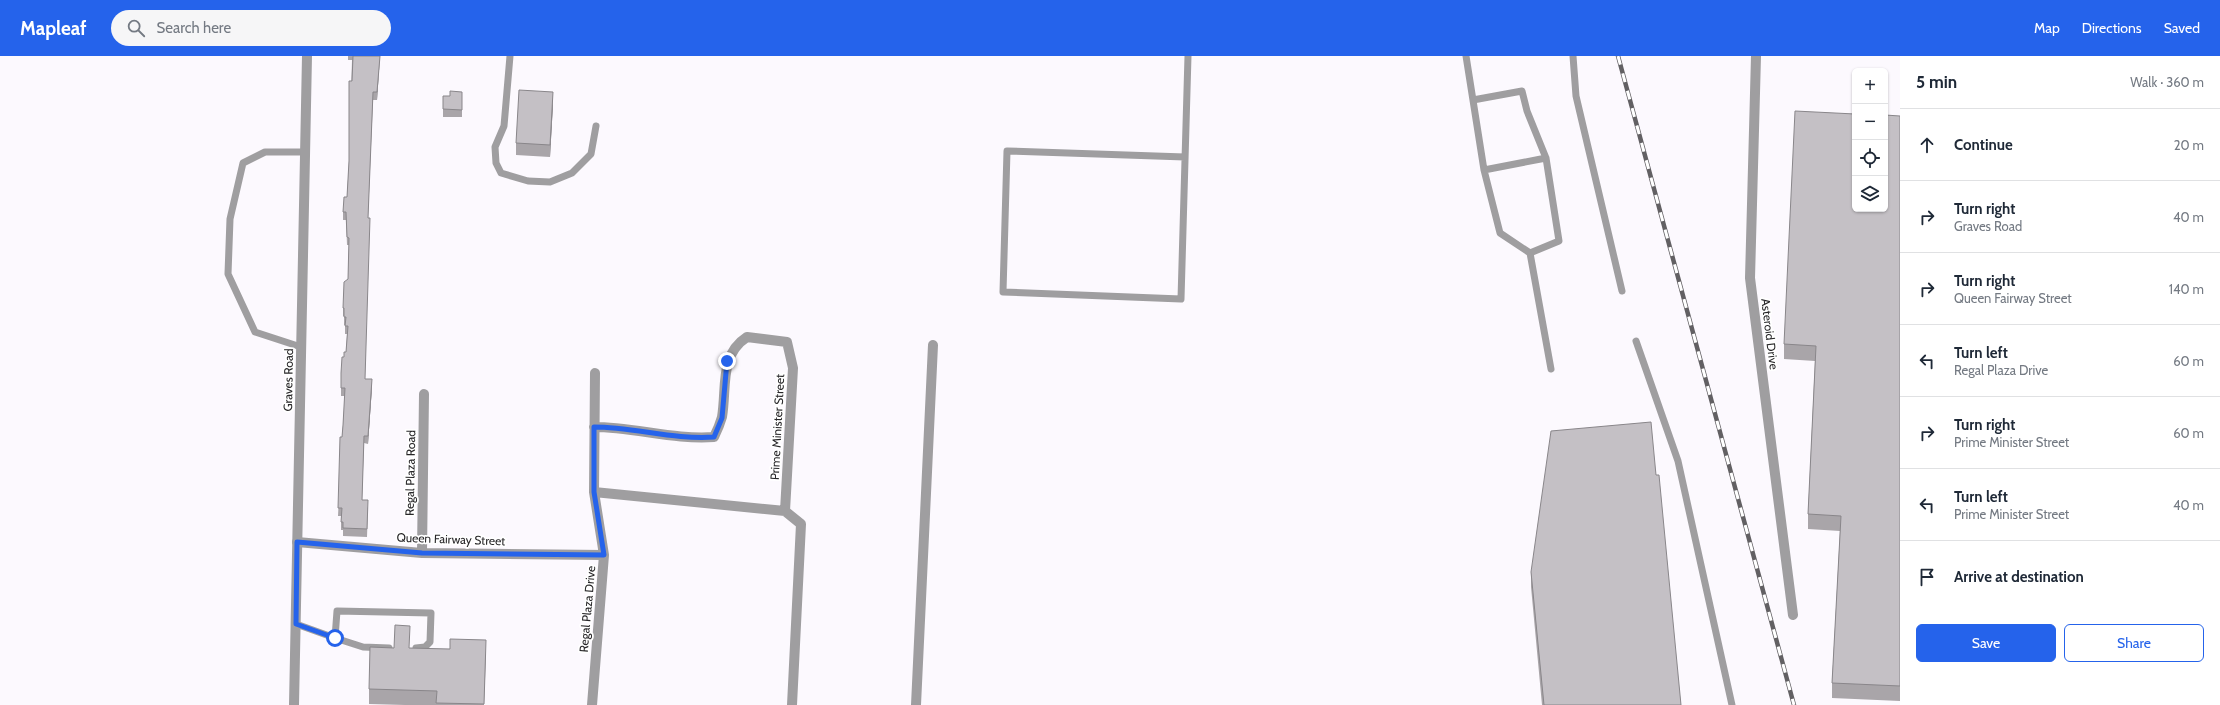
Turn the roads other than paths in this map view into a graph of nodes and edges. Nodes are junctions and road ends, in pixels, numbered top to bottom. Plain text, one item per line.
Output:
1 (307, 56) edge
2 (510, 56) edge
3 (1188, 56) edge
4 (1466, 56) edge
5 (1573, 56) edge
6 (1756, 56) edge
7 (1473, 100) junction
8 (596, 126) dead end
9 (305, 152) junction
10 (1185, 157) junction
11 (1546, 158) junction
12 (1484, 170) junction
13 (1530, 253) junction
14 (1622, 291) dead end
15 (1636, 340) dead end
16 (933, 344) dead end
17 (301, 347) junction
18 (1551, 369) dead end
19 (594, 373) dead end
20 (424, 394) dead end
21 (594, 427) junction
22 (594, 492) junction
23 (785, 512) junction
24 (297, 542) junction
25 (422, 553) junction
26 (604, 555) junction
27 (1793, 614) dead end
28 (296, 624) junction
29 (335, 638) junction
30 (390, 648) edge
31 (416, 648) edge
32 (294, 705) edge
33 (592, 705) edge
34 (792, 705) edge
35 (916, 705) edge
36 (1732, 705) edge

1 - 9 street, Graves Road
2 - 8 lane
3 - 10 lane
4 - 7 lane
5 - 14 lane
6 - 27 street, Asteroid Drive
7 - 11 lane
7 - 12 lane
9 - 17 street, Graves Road
9 - 17 lane
10 - 10 lane
11 - 12 lane
11 - 13 lane
12 - 13 lane
13 - 18 lane
15 - 36 lane
16 - 35 street
17 - 24 street, Graves Road
19 - 21 street, Regal Plaza Drive
20 - 25 street, Regal Plaza Road
21 - 22 street, Regal Plaza Drive
21 - 23 street, Prime Minister Street
22 - 23 street
22 - 26 street, Regal Plaza Drive
23 - 34 street
24 - 25 street, Queen Fairway Street
24 - 28 street, Graves Road
25 - 26 street, Queen Fairway Street
26 - 33 street, Regal Plaza Drive
28 - 29 lane
28 - 32 street, Graves Road
29 - 30 lane
29 - 31 lane

